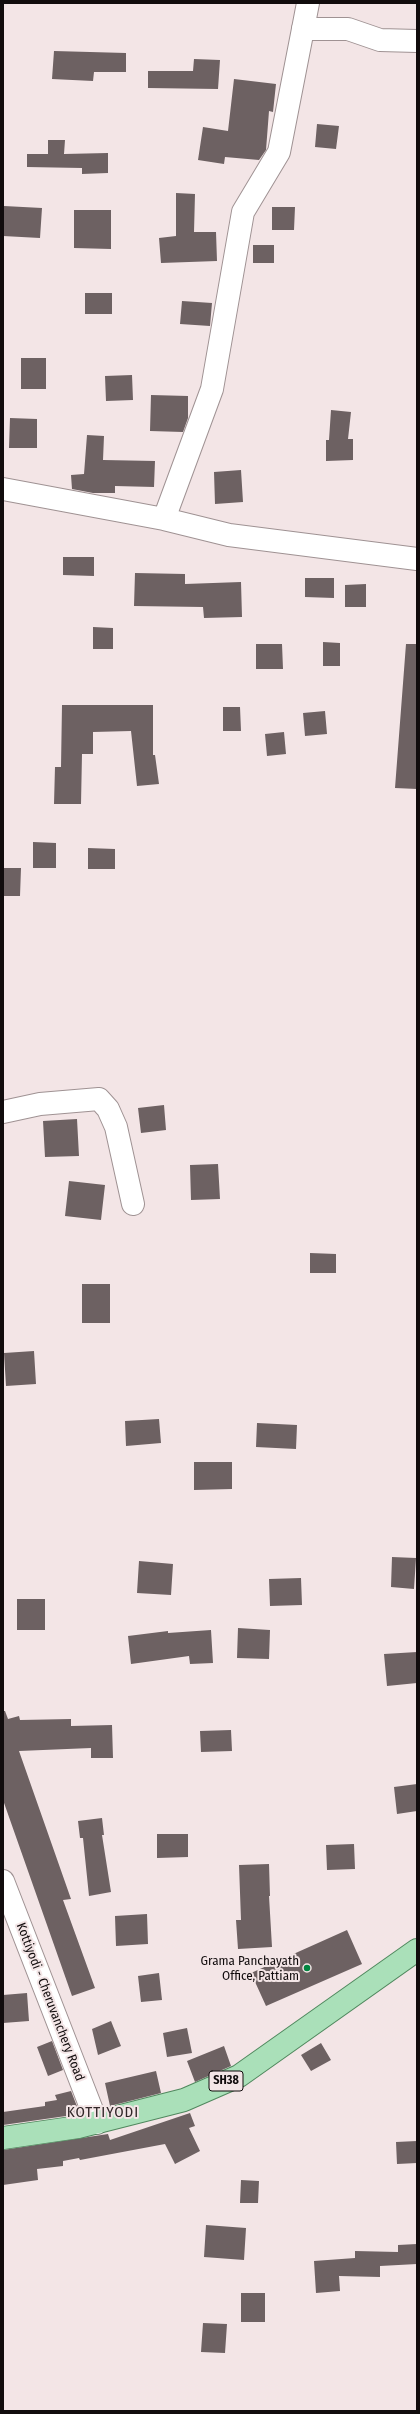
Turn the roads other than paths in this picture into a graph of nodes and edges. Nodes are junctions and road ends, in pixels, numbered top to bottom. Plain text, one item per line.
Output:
1 (308, 3) edge
2 (303, 29) junction
3 (417, 41) edge
4 (3, 489) edge
5 (164, 519) junction
6 (417, 559) edge
7 (3, 1112) edge
8 (133, 1204) dead end
9 (3, 1881) edge
10 (417, 1950) edge
11 (97, 2123) junction
12 (3, 2138) edge

1 - 2 street
2 - 3 street
2 - 5 street
4 - 5 street
5 - 6 street
7 - 8 street
9 - 11 street, Kottiyodi - Cheruvanchery Road
10 - 11 main road, SH38
11 - 12 main road, SH38

